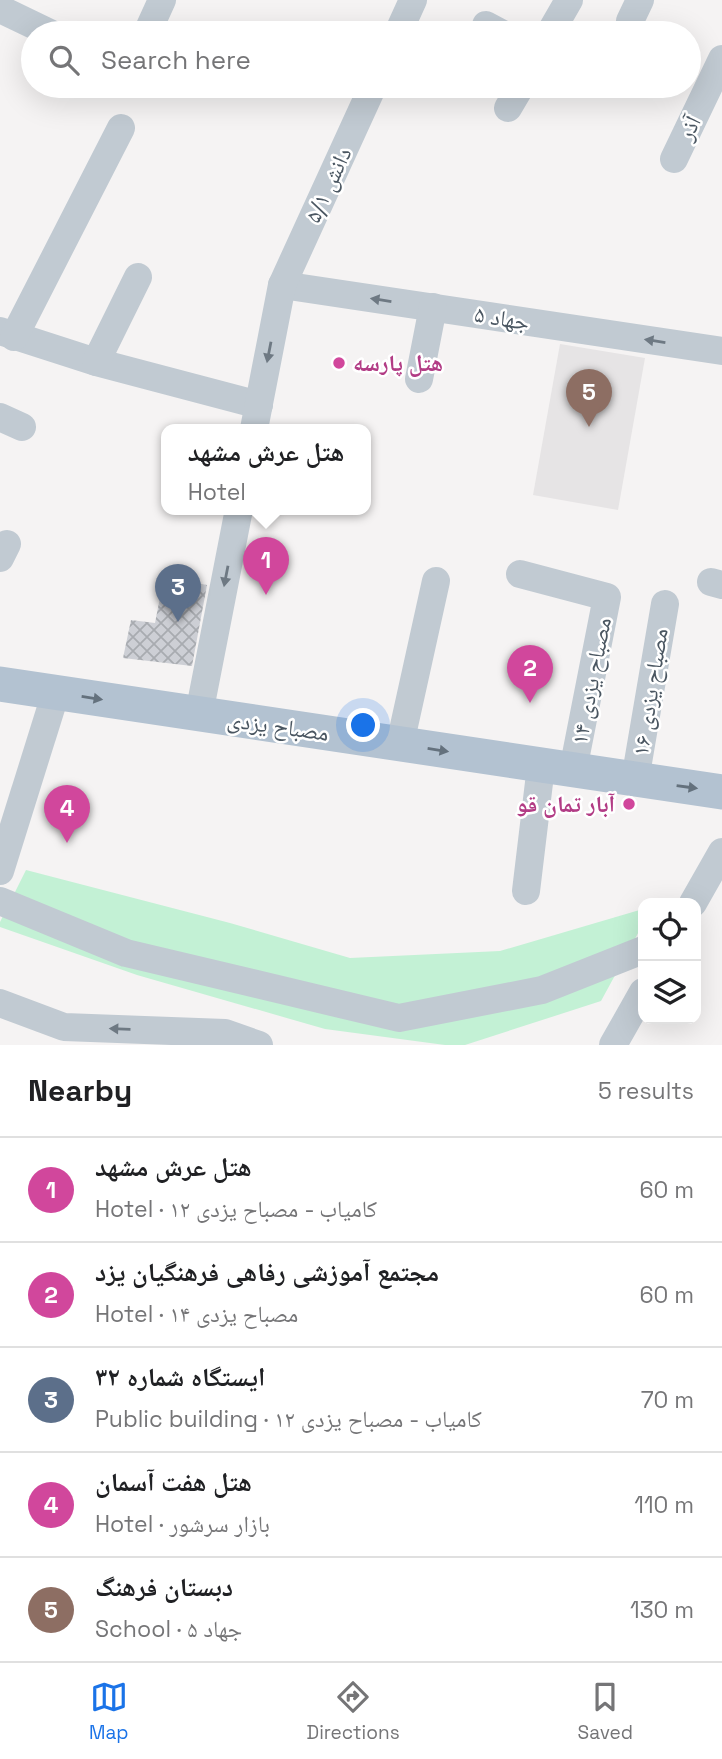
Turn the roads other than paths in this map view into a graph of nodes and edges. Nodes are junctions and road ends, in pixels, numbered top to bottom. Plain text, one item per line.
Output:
1 (162, 0) edge
2 (413, 0) edge
3 (569, 0) edge
4 (0, 9) edge
5 (25, 21) edge
6 (152, 21) edge
7 (403, 21) edge
8 (557, 21) edge
9 (722, 59) edge
10 (368, 98) edge
11 (121, 128) dead end
12 (674, 159) dead end
13 (138, 277) dead end
14 (282, 285) junction
15 (433, 307) junction
16 (5, 336) edge
17 (722, 351) edge
18 (96, 362) junction
19 (419, 379) dead end
20 (257, 417) edge
21 (238, 515) edge
22 (520, 574) dead end
23 (436, 581) dead end
24 (665, 604) dead end
25 (0, 684) edge
26 (56, 692) junction
27 (199, 714) junction
28 (400, 744) junction
29 (557, 768) junction
30 (635, 780) junction
31 (722, 792) edge
32 (722, 852) edge
33 (0, 871) edge
34 (526, 891) dead end
35 (697, 898) edge
36 (0, 901) edge
37 (638, 952) edge
38 (638, 1001) edge
39 (0, 1003) edge
40 (173, 1038) edge
41 (260, 1045) edge
42 (613, 1045) edge

1 - 6 street
2 - 7 street
3 - 8 street
4 - 5 street
9 - 12 street, آذر
10 - 14 street, دانش ۵/۱
11 - 16 street
13 - 18 street
15 -> 14 street, جهاد ۵
14 -> 20 street, دانش ۵/۱
17 -> 15 street, جهاد ۵
15 - 19 street
16 - 18 street
18 - 20 street
21 -> 27 street
22 - 29 street, مصباح یزدی ۱۴
23 - 28 street
24 - 30 street, مصباح یزدی ۱۶
25 - 26 main road, مصباح یزدی
26 -> 27 main road, مصباح یزدی
26 - 33 street
27 - 28 main road, مصباح یزدی
28 -> 29 main road, مصباح یزدی
29 - 30 main road, مصباح یزدی
29 - 34 street
30 -> 31 main road, مصباح یزدی
32 - 35 street
36 - 37 street
38 - 42 street
40 -> 39 street
40 - 41 street

